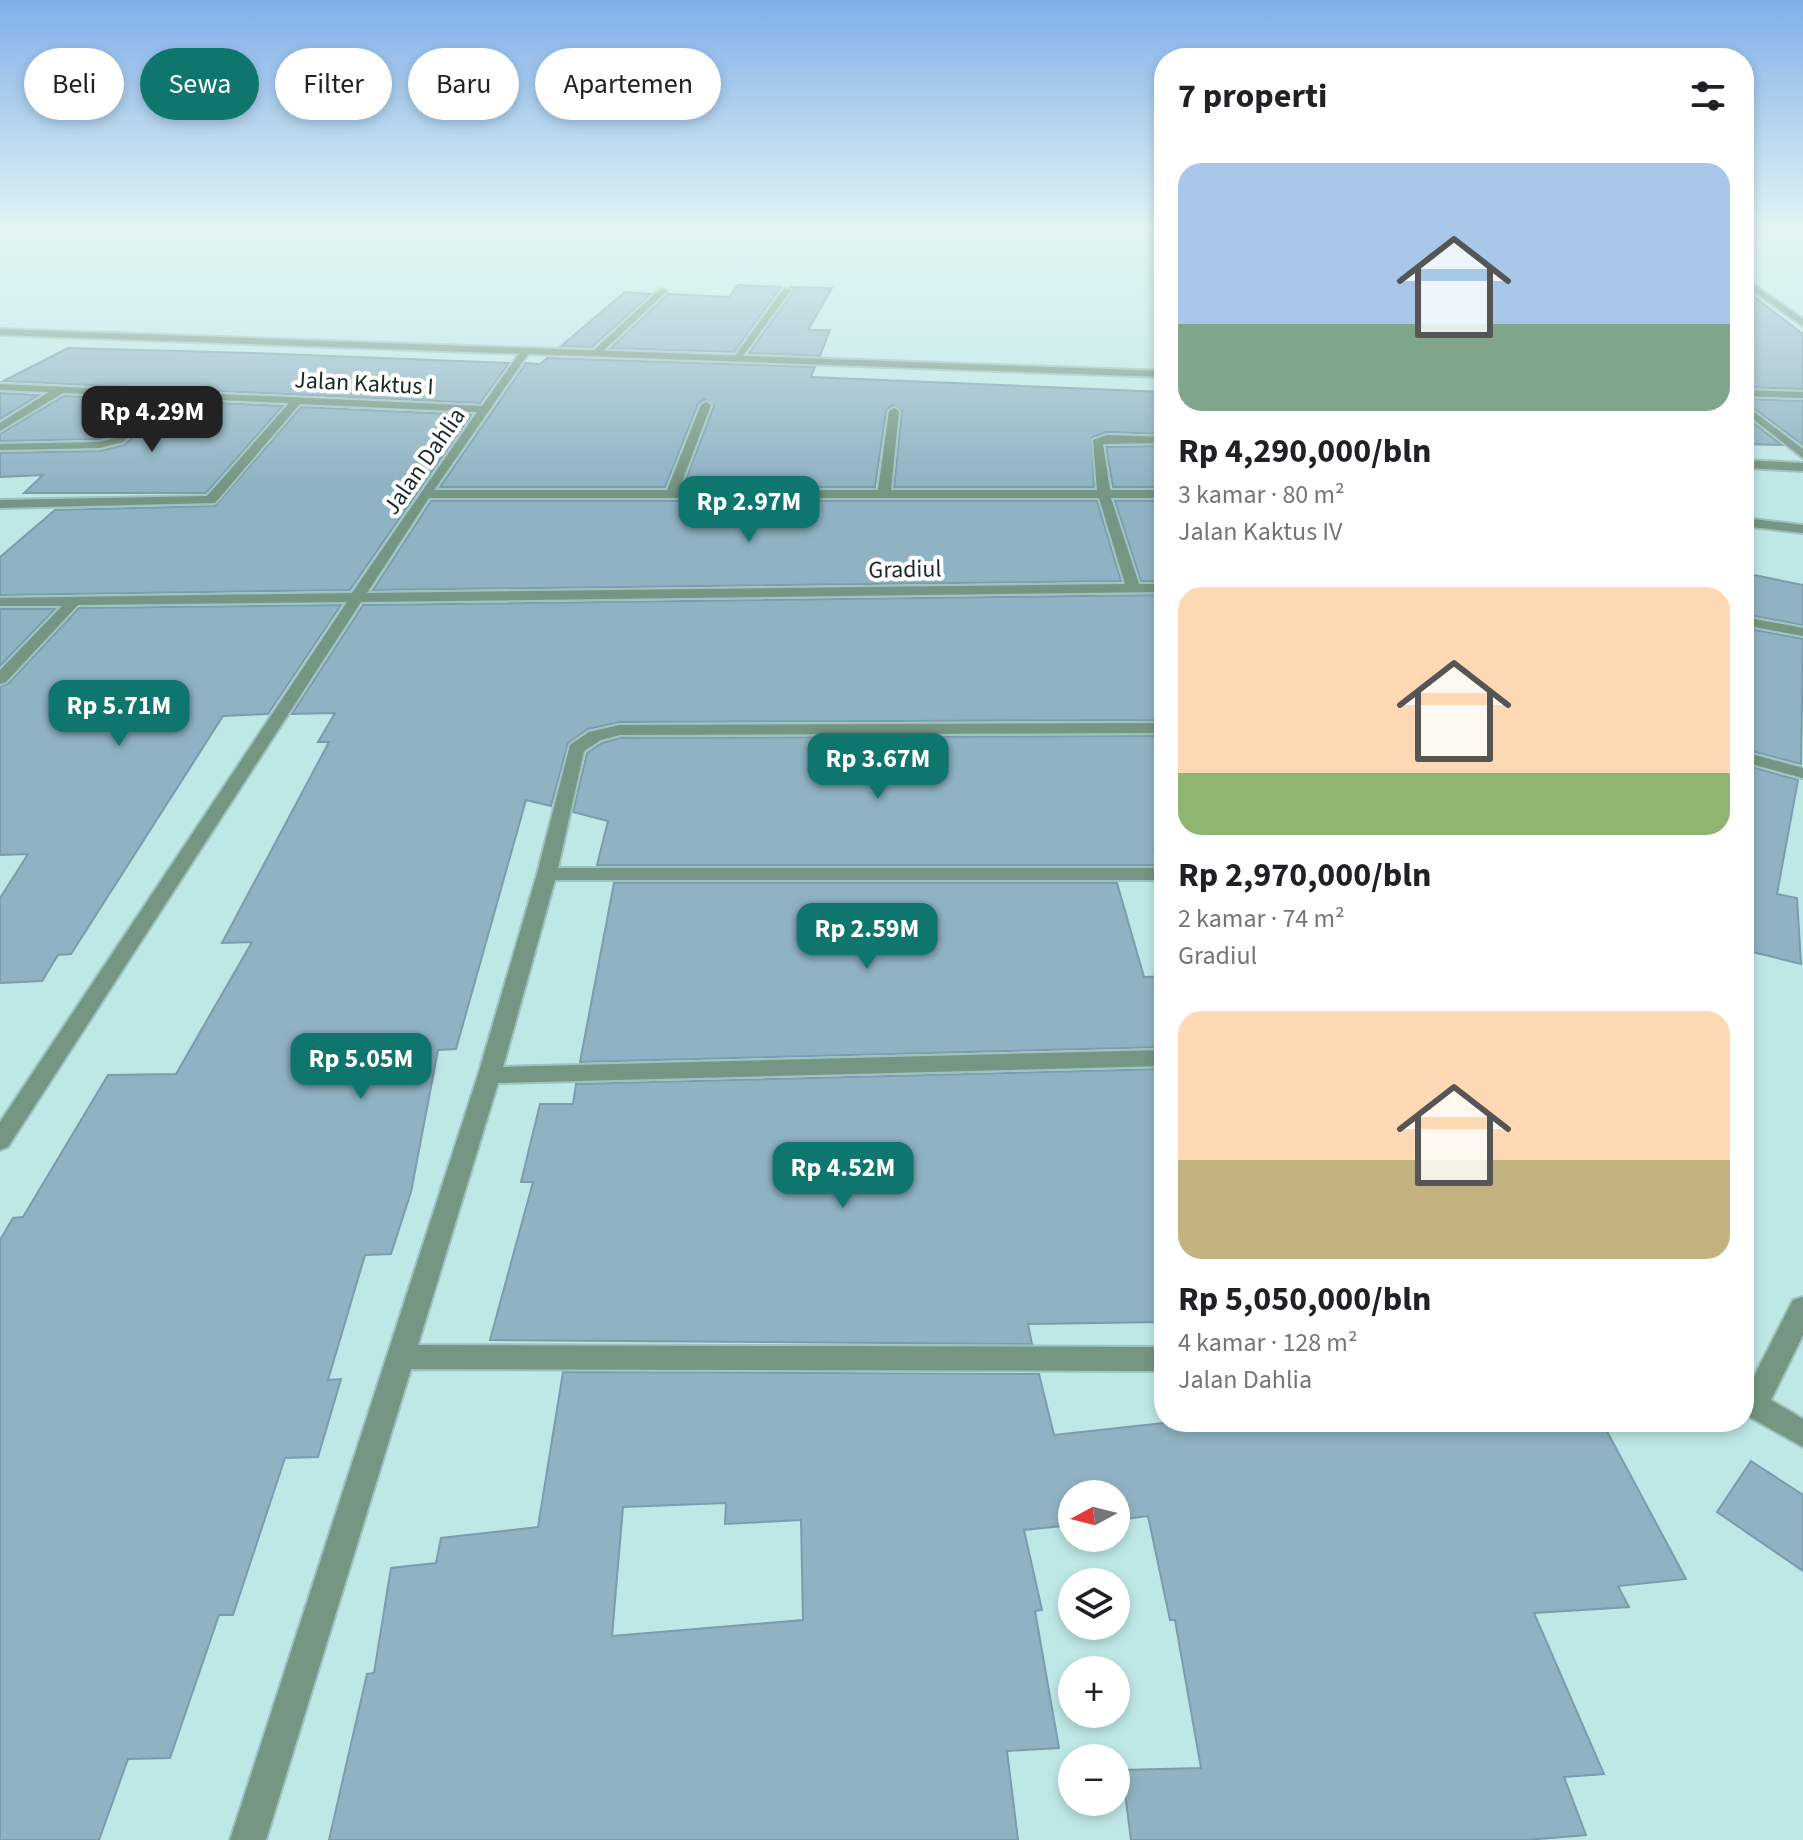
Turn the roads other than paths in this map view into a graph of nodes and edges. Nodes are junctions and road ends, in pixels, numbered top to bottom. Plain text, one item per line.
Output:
1 (640, 312) edge
2 (771, 312) edge
3 (0, 332) edge
4 (526, 350) junction
5 (597, 352) junction
6 (736, 358) junction
7 (1154, 374) edge
8 (0, 387) edge
9 (60, 390) junction
10 (1754, 393) edge
11 (171, 394) junction
12 (1803, 395) edge
13 (298, 400) junction
14 (706, 405) dead end
15 (487, 409) junction
16 (894, 411) dead end
17 (1754, 415) edge
18 (0, 428) edge
19 (1154, 440) edge
20 (0, 447) edge
21 (1803, 455) edge
22 (1754, 465) edge
23 (1803, 467) edge
24 (425, 494) junction
25 (884, 494) junction
26 (1104, 494) junction
27 (1154, 494) edge
28 (671, 495) junction
29 (0, 504) edge
30 (1754, 523) edge
31 (1803, 529) edge
32 (1133, 588) junction
33 (1154, 588) edge
34 (358, 597) junction
35 (0, 602) edge
36 (73, 602) junction
37 (1754, 623) edge
38 (1803, 632) edge
39 (0, 679) edge
40 (1154, 728) edge
41 (1754, 760) edge
42 (1803, 773) edge
43 (547, 874) junction
44 (1154, 874) edge
45 (1154, 1058) edge
46 (489, 1075) junction
47 (0, 1141) edge
48 (1803, 1308) edge
49 (398, 1357) junction
50 (1154, 1359) edge
51 (1754, 1393) edge
52 (1754, 1405) edge
53 (1803, 1434) edge
54 (248, 1840) edge

1 - 5 street
2 - 6 street
3 - 4 street
4 - 5 street
4 - 15 street, Jalan Dahlia
5 - 6 street
6 - 7 street
8 - 9 street, Jalan Kaktus I
9 - 11 street, Jalan Kaktus I
9 - 18 street
10 - 12 street
11 - 13 street, Jalan Kaktus I
11 - 20 street
13 - 15 street, Jalan Kaktus I
13 - 29 street
14 - 28 street
15 - 24 street, Jalan Dahlia
16 - 25 street
17 - 21 street
19 - 26 street
22 - 23 street
24 - 28 street
24 - 34 street, Jalan Dahlia
25 - 26 street
25 - 28 street
26 - 27 street
26 - 32 street
30 - 31 street
32 - 33 street, Gradiul
32 - 34 street, Gradiul
34 - 36 street, Gradiul
34 - 47 street, Jalan Dahlia
35 - 36 street, Gradiul
36 - 39 street
37 - 38 street
40 - 43 street
41 - 42 street
43 - 44 street
43 - 46 street
45 - 46 street
46 - 49 street
48 - 51 street
49 - 50 street
49 - 54 street
52 - 53 street

